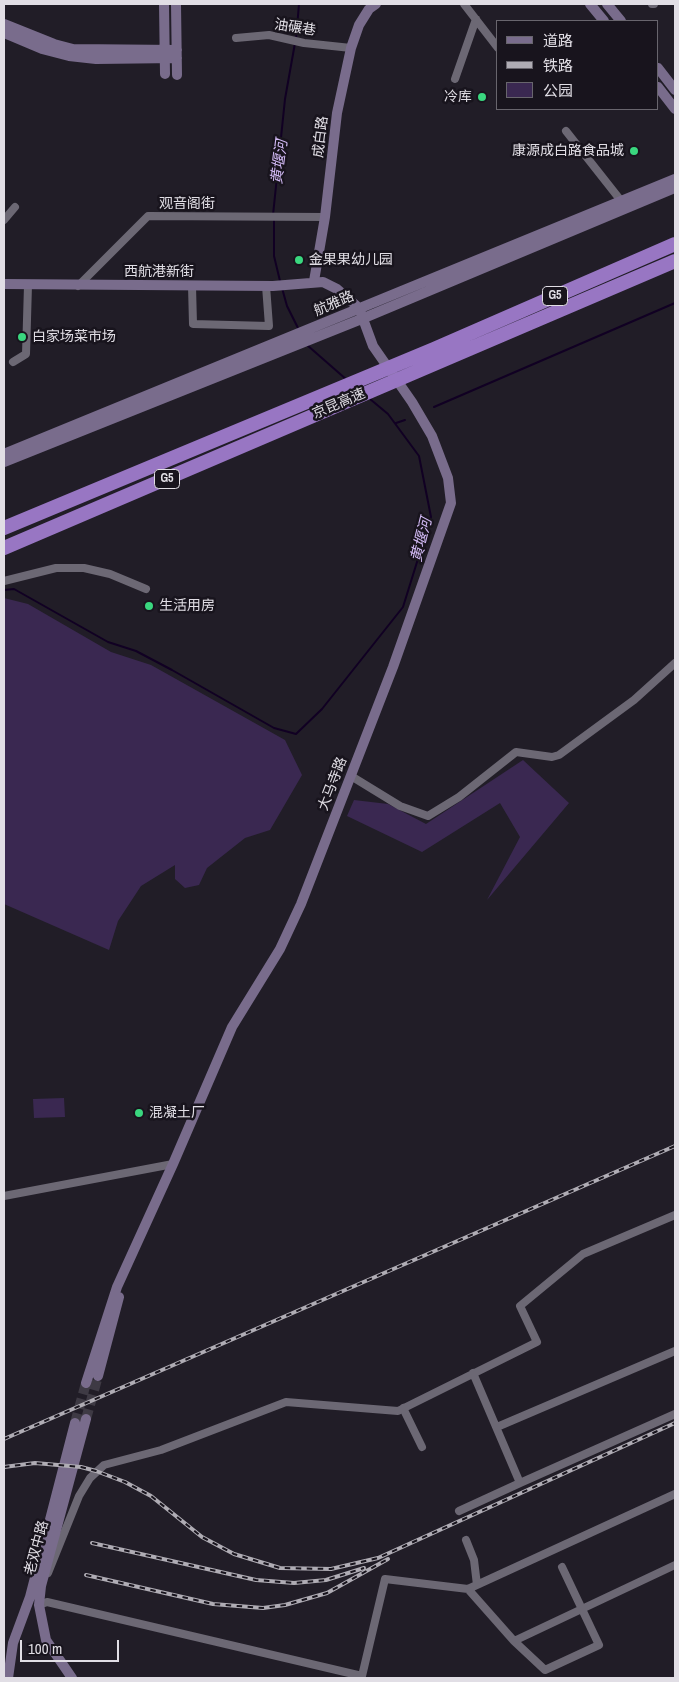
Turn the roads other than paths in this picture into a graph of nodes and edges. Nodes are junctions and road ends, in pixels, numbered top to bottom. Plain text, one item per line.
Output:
1 (164, 4) edge
2 (176, 4) edge
3 (376, 4) edge
4 (464, 4) edge
5 (590, 4) edge
6 (607, 4) edge
7 (476, 19) junction
8 (603, 20) edge
9 (620, 20) edge
10 (4, 24) edge
11 (4, 33) edge
12 (236, 38) dead end
13 (497, 47) edge
14 (351, 48) junction
15 (177, 54) junction
16 (165, 55) junction
17 (659, 69) edge
18 (165, 74) dead end
19 (177, 75) dead end
20 (455, 78) dead end
21 (659, 88) edge
22 (675, 90) edge
23 (675, 109) edge
24 (566, 131) dead end
25 (675, 180) edge
26 (675, 188) edge
27 (622, 202) junction
28 (15, 207) dead end
29 (325, 217) junction
30 (4, 220) edge
31 (675, 244) edge
32 (675, 261) edge
33 (314, 281) junction
34 (4, 284) edge
35 (28, 285) junction
36 (78, 286) junction
37 (192, 286) junction
38 (269, 286) junction
39 (361, 313) junction
40 (295, 341) junction
41 (437, 355) junction
42 (12, 362) dead end
43 (4, 454) edge
44 (4, 462) edge
45 (4, 528) edge
46 (4, 548) edge
47 (4, 581) edge
48 (146, 589) dead end
49 (675, 663) edge
50 (350, 776) junction
51 (174, 1164) junction
52 (4, 1196) edge
53 (675, 1215) edge
54 (128, 1262) junction
55 (675, 1352) edge
56 (473, 1373) junction
57 (98, 1376) tunnel mouth
58 (86, 1383) tunnel mouth
59 (403, 1408) junction
60 (675, 1414) edge
61 (86, 1419) tunnel mouth
62 (75, 1423) tunnel mouth
63 (497, 1427) junction
64 (422, 1447) dead end
65 (520, 1482) junction
66 (675, 1494) edge
67 (459, 1512) dead end
68 (466, 1540) dead end
69 (675, 1565) edge
70 (562, 1567) dead end
71 (477, 1585) junction
72 (41, 1586) junction
73 (468, 1589) junction
74 (38, 1605) junction
75 (583, 1609) junction
76 (514, 1641) junction
77 (8, 1678) edge
78 (72, 1678) edge

1 - 16 street
2 - 15 street
3 - 14 street, 成白路
4 - 7 street
5 - 8 street
6 - 9 street
7 - 13 street
7 - 20 street
10 - 16 street
11 - 16 street
12 - 14 street, 油碾巷
14 - 29 street, 成白路
15 - 16 street
15 - 19 street
16 - 18 street
17 - 22 street
21 - 23 street
24 - 27 street
25 - 27 street, 航雅路
26 - 39 street, 航雅路
27 - 39 street, 航雅路
28 - 30 street
29 - 33 street, 成白路
29 - 36 street, 观音阁街
31 - 41 highway, 京昆高速 / G5
32 - 41 highway, 京昆高速 / G5
33 - 38 street, 西航港新街
33 - 39 street
34 - 35 street, 西航港新街
35 - 36 street, 西航港新街
35 - 42 street
36 - 37 street, 西航港新街
37 - 38 street, 西航港新街
37 - 38 street
39 - 40 street, 航雅路
39 - 50 street, 大马寺路
40 - 43 street, 航雅路
40 - 44 street, 航雅路
41 - 45 highway, 京昆高速 / G5
41 - 46 highway, 京昆高速 / G5
47 - 48 street
49 - 50 street
50 - 51 street, 大马寺路
51 - 52 street
51 - 54 street
53 - 56 street
54 - 57 street
54 - 58 street
55 - 63 street
56 - 59 street
56 - 63 street
59 - 64 street
59 - 72 street
60 - 65 street
61 - 72 street, 老双中路
62 - 77 street, 老双中路
63 - 65 street
65 - 67 street
66 - 71 street
68 - 71 street
69 - 75 street
70 - 75 street
71 - 73 street
72 - 74 street, 老双中路
73 - 74 street
73 - 76 street
74 - 78 street, 老双中路
75 - 76 street
75 - 76 street

